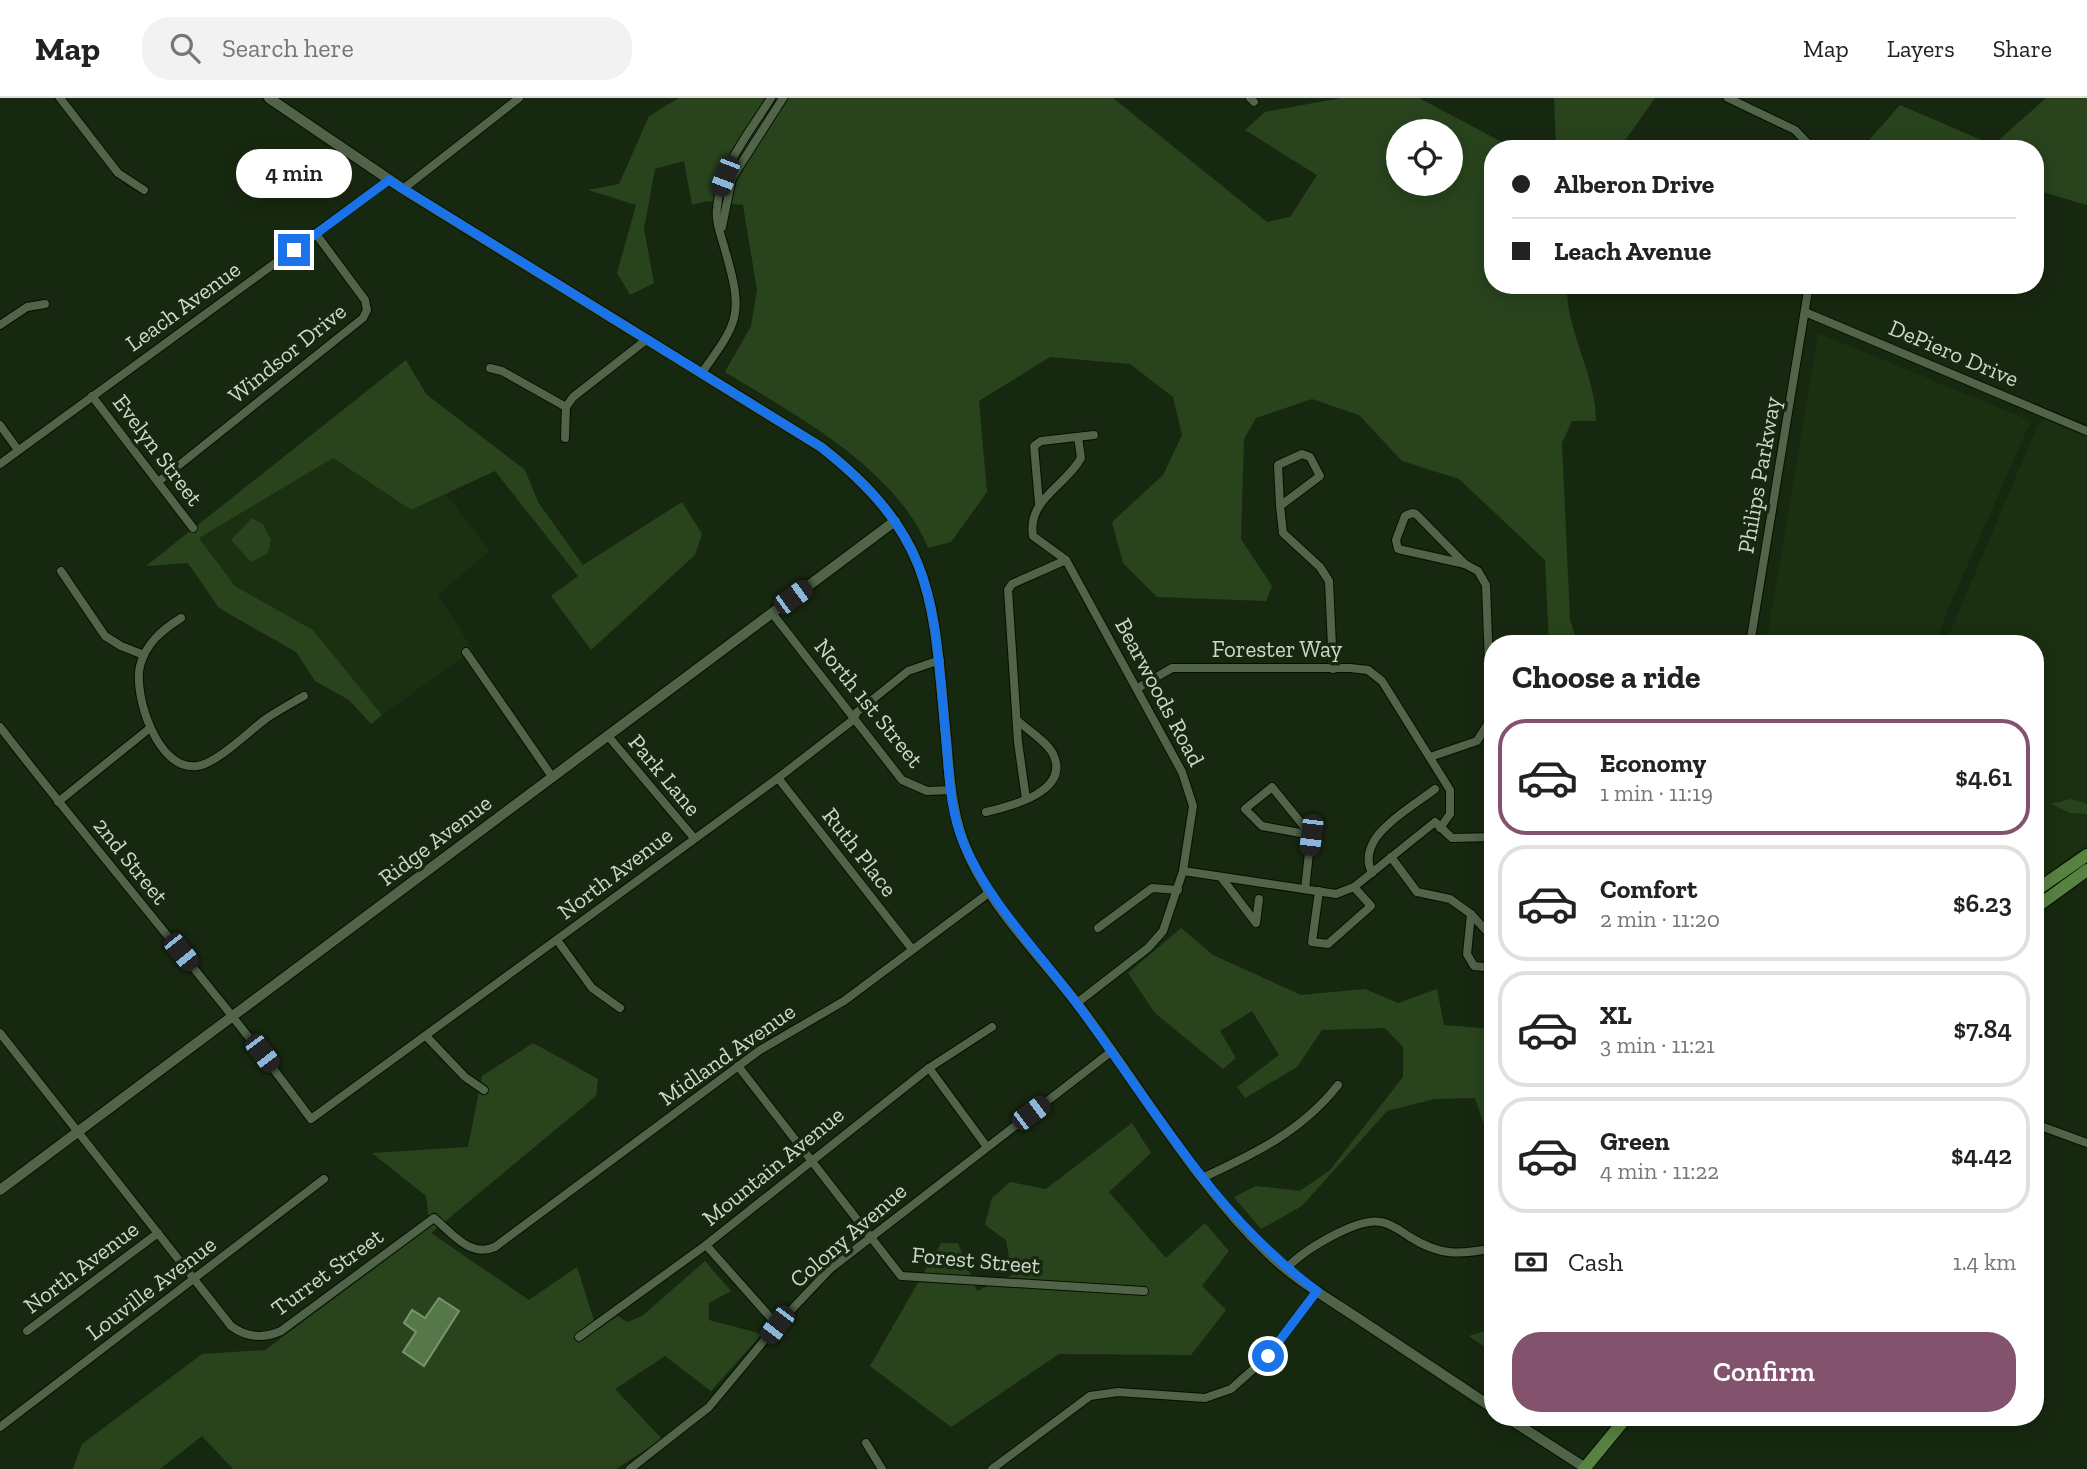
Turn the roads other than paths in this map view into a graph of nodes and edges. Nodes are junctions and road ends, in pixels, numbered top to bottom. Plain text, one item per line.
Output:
1 (60, 98) edge
2 (269, 98) edge
3 (519, 98) edge
4 (771, 98) edge
5 (783, 98) edge
6 (1728, 98) edge
7 (1804, 140) edge
8 (389, 180) junction
9 (403, 189) junction
10 (144, 190) dead end
11 (720, 233) junction
12 (316, 234) junction
13 (1808, 294) edge
14 (45, 304) dead end
15 (1805, 312) junction
16 (0, 325) edge
17 (646, 340) junction
18 (490, 368) dead end
19 (701, 374) junction
20 (92, 396) junction
21 (566, 407) junction
22 (0, 425) edge
23 (2087, 431) edge
24 (1094, 435) dead end
25 (1078, 437) junction
26 (565, 438) dead end
27 (18, 450) junction
28 (0, 464) edge
29 (158, 482) junction
30 (1039, 505) junction
31 (1280, 506) junction
32 (895, 521) junction
33 (193, 528) dead end
34 (1066, 560) junction
35 (1465, 564) junction
36 (61, 571) dead end
37 (772, 613) junction
38 (181, 618) dead end
39 (1488, 635) edge
40 (1751, 635) edge
41 (466, 652) dead end
42 (144, 655) junction
43 (940, 660) junction
44 (1333, 669) junction
45 (1138, 688) junction
46 (304, 696) dead end
47 (853, 720) junction
48 (1018, 721) junction
49 (0, 726) edge
50 (150, 728) junction
51 (1484, 730) edge
52 (608, 736) junction
53 (1430, 757) junction
54 (553, 778) junction
55 (778, 778) junction
56 (1435, 789) dead end
57 (951, 790) junction
58 (1026, 799) junction
59 (58, 802) junction
60 (986, 811) dead end
61 (1440, 828) junction
62 (1311, 835) junction
63 (1484, 837) edge
64 (694, 838) junction
65 (2087, 855) edge
66 (1391, 858) junction
67 (2087, 870) edge
68 (1183, 871) junction
69 (1372, 873) junction
70 (1221, 877) junction
71 (2044, 885) edge
72 (1354, 887) junction
73 (1305, 889) junction
74 (1178, 890) junction
75 (1319, 891) junction
76 (990, 892) junction
77 (1259, 899) dead end
78 (2044, 901) edge
79 (1471, 914) junction
80 (1098, 928) dead end
81 (1484, 928) edge
82 (557, 940) junction
83 (912, 949) junction
84 (1484, 967) edge
85 (1077, 1003) junction
86 (620, 1008) dead end
87 (234, 1016) junction
88 (992, 1027) dead end
89 (0, 1033) edge
90 (426, 1036) junction
91 (1112, 1051) junction
92 (738, 1066) junction
93 (929, 1069) junction
94 (1338, 1084) dead end
95 (484, 1090) dead end
96 (311, 1119) joint
97 (2044, 1127) edge
98 (76, 1133) junction
99 (2087, 1143) edge
100 (987, 1147) junction
101 (810, 1162) junction
102 (1202, 1178) junction
103 (324, 1179) dead end
104 (0, 1190) edge
105 (158, 1233) junction
106 (871, 1236) junction
107 (706, 1245) junction
108 (488, 1250) joint
109 (1484, 1250) edge
110 (1286, 1269) junction
111 (195, 1279) junction
112 (1144, 1291) dead end
113 (1317, 1291) junction
114 (777, 1325) junction
115 (27, 1331) dead end
116 (579, 1337) dead end
117 (1484, 1402) edge
118 (1520, 1426) edge
119 (1620, 1426) edge
120 (0, 1427) edge
121 (866, 1443) dead end
122 (630, 1469) edge
123 (882, 1469) edge
124 (992, 1469) edge
125 (1586, 1469) edge

1 - 10 street
2 - 8 street
3 - 9 street
4 - 11 street
5 - 11 street
6 - 7 street
8 - 9 street
8 - 12 street, Leach Avenue
9 - 17 street
11 - 19 street
12 - 20 street, Leach Avenue
12 - 29 street, Windsor Drive
13 - 15 street, Philips Parkway
14 - 16 street
15 - 23 street, DePiero Drive
15 - 40 street, Philips Parkway
17 - 19 street
17 - 21 street
18 - 21 street
19 - 32 street
20 - 27 street, Leach Avenue
20 - 29 street, Evelyn Street
21 - 26 street
22 - 27 street
24 - 25 street, Bearwoods Road
25 - 30 street
25 - 30 street, Bearwoods Road
27 - 28 street, Leach Avenue
29 - 33 street, Evelyn Street
30 - 34 street, Bearwoods Road
31 - 31 street
31 - 44 street
32 - 37 street, Ridge Avenue
32 - 43 street
34 - 45 street, Bearwoods Road
34 - 48 street
35 - 35 street
35 - 39 street
36 - 42 street
37 - 47 street, North 1st Street
37 - 52 street, Ridge Avenue
38 - 42 street
41 - 54 street
42 - 50 street
43 - 47 street, North Avenue
43 - 57 street
44 - 45 street, Forester Way
44 - 53 street, Forester Way
45 - 68 street, Bearwoods Road
46 - 50 street
47 - 55 street, North Avenue
47 - 57 street, North 1st Street
48 - 58 street
48 - 58 street
49 - 59 street, 2nd Street
50 - 59 street
51 - 53 street
52 - 54 street, Ridge Avenue
52 - 64 street, Park Lane
53 - 61 street, Forester Way
54 - 87 street, Ridge Avenue
55 - 64 street, North Avenue
55 - 83 street, Ruth Place
56 - 69 street
57 - 76 street
58 - 60 street
59 - 87 street, 2nd Street
61 - 63 street
61 - 66 street
62 - 62 street
62 - 73 street
64 - 82 street, North Avenue
65 - 71 main road
66 - 69 street
66 - 79 street
67 - 78 main road
68 - 70 street
68 - 74 street, Bearwoods Road
69 - 72 street
70 - 73 street
70 - 77 street
72 - 75 street
72 - 75 street
73 - 75 street
74 - 80 street
74 - 85 street, Bearwoods Road
76 - 83 street, Midland Avenue
76 - 85 street
79 - 81 street
79 - 84 street
82 - 86 street
82 - 90 street, North Avenue
83 - 92 street, Midland Avenue
85 - 91 street
87 - 96 street, 2nd Street
87 - 98 street, Ridge Avenue
88 - 93 street, Mountain Avenue
89 - 98 street
90 - 95 street
90 - 96 street, North Avenue
91 - 100 street, Colony Avenue
91 - 102 street
92 - 101 street, Forest Street
92 - 108 street, Midland Avenue
93 - 100 street
93 - 101 street, Mountain Avenue
94 - 102 street
97 - 99 street
98 - 104 street, Ridge Avenue
98 - 105 street
100 - 106 street, Colony Avenue
101 - 106 street, Forest Street
101 - 107 street, Mountain Avenue
102 - 110 street
103 - 111 street, Louville Avenue
105 - 111 street
105 - 115 street, North Avenue
106 - 112 street, Forest Street
106 - 114 street, Colony Avenue
107 - 114 street
107 - 116 street, Mountain Avenue
108 - 111 street, Turret Street
109 - 110 street
110 - 113 street
111 - 120 street, Louville Avenue
113 - 117 street
113 - 124 street
114 - 122 street, Colony Avenue
118 - 125 street
119 - 125 main road
121 - 123 street

